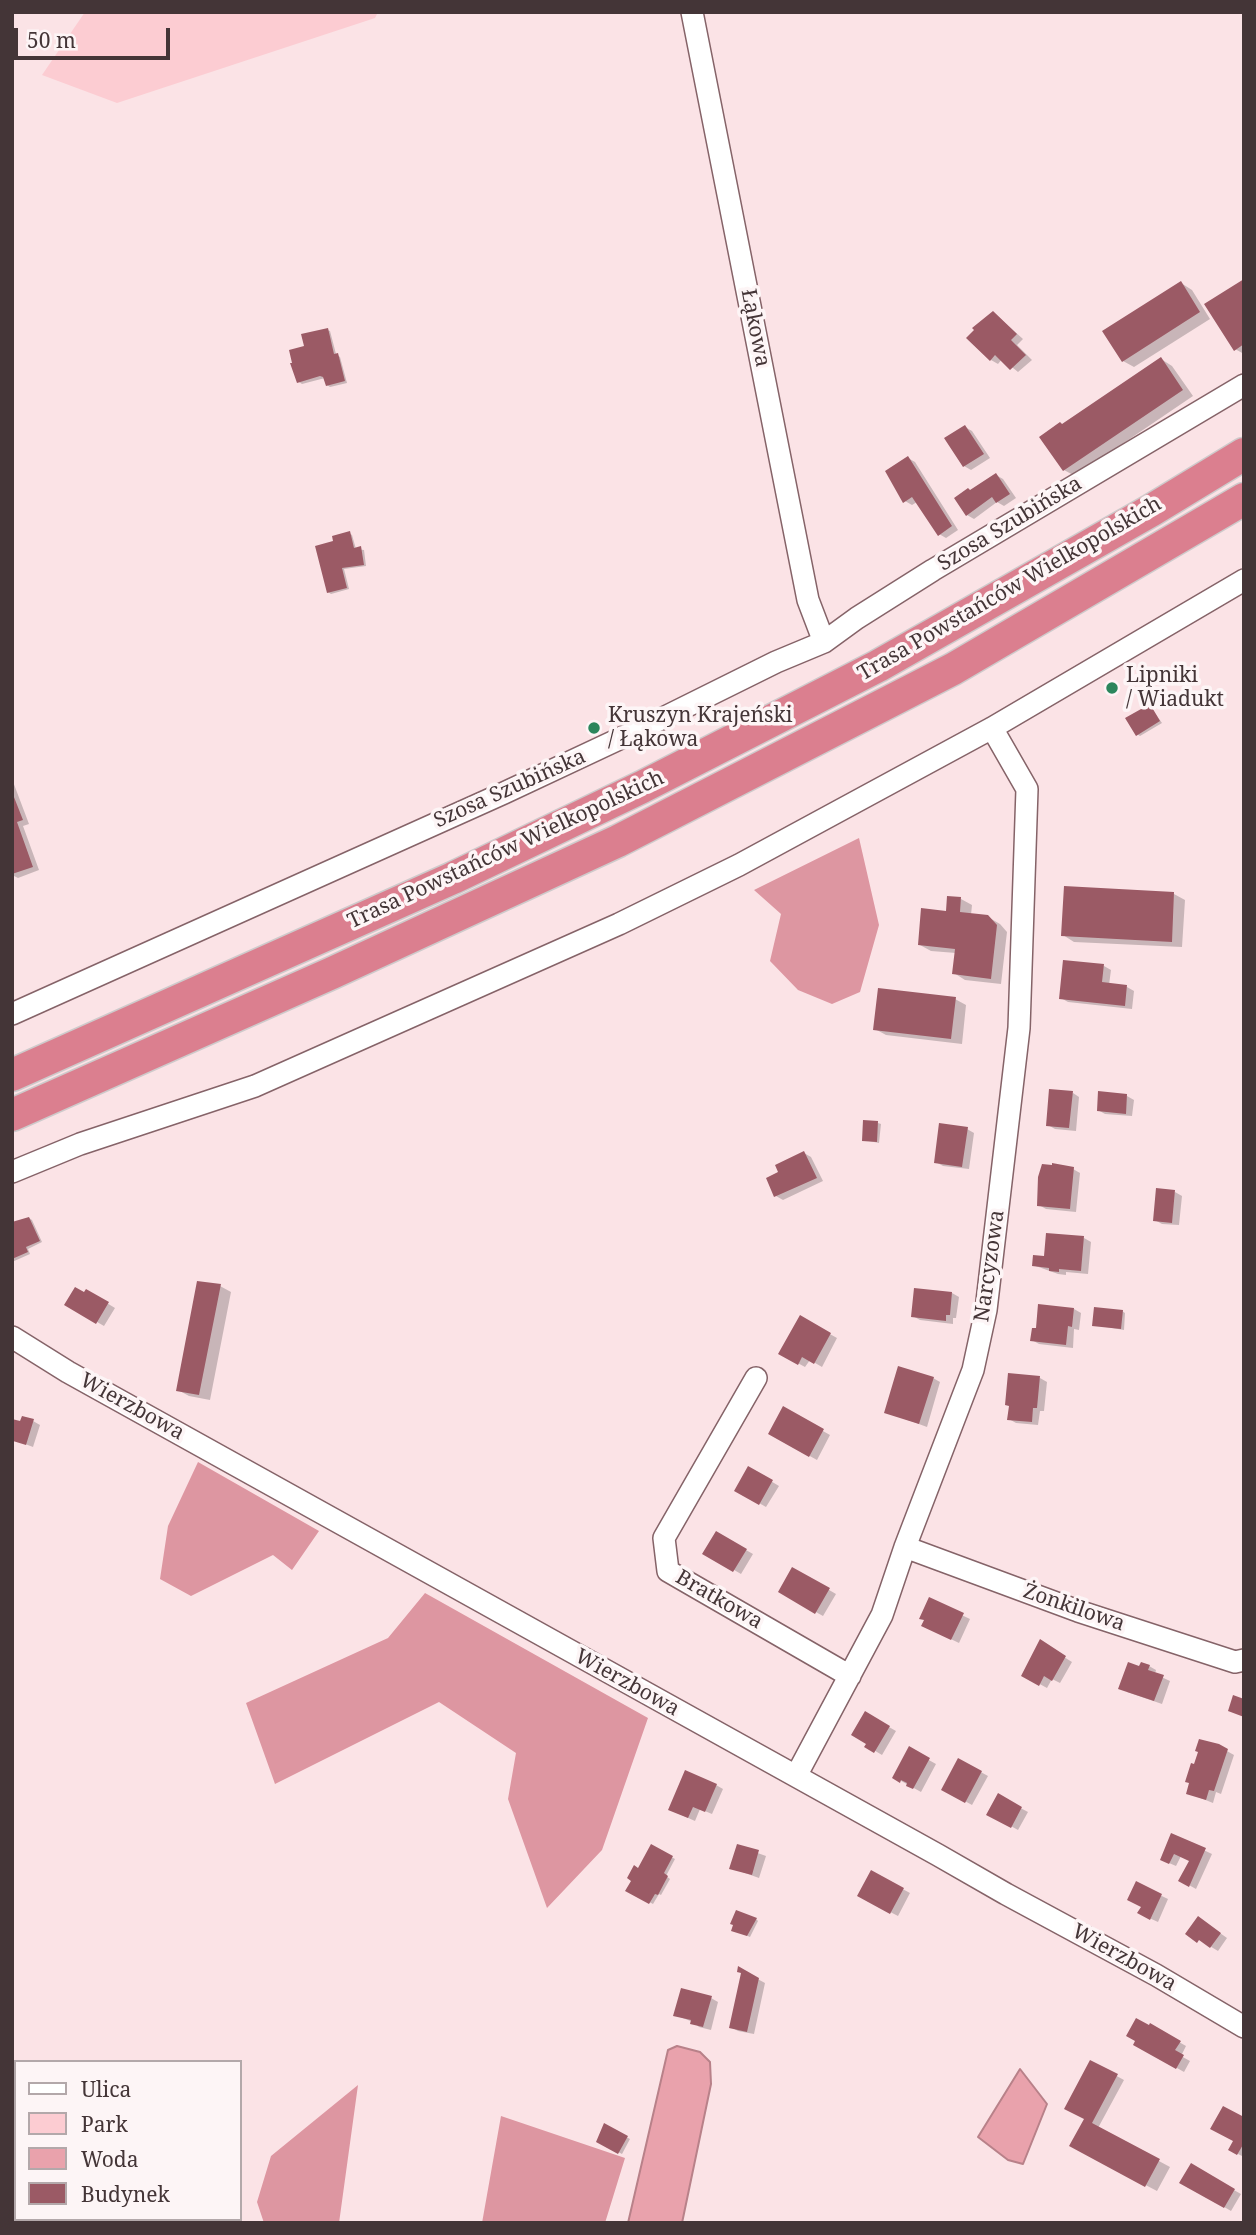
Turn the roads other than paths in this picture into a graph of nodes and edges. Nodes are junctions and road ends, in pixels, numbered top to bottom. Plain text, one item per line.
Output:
1 (692, 12) edge
2 (1244, 385) edge
3 (1244, 454) edge
4 (1244, 499) edge
5 (1244, 580) edge
6 (824, 642) junction
7 (992, 728) junction
8 (12, 1014) edge
9 (12, 1075) edge
10 (12, 1115) edge
11 (12, 1172) edge
12 (12, 1337) edge
13 (756, 1378) dead end
14 (905, 1547) junction
15 (1244, 1660) edge
16 (850, 1676) junction
17 (796, 1776) junction
18 (1244, 2027) edge

1 - 6 street, Łąkowa
2 - 6 street, Szosa Szubińska
3 - 9 highway, Trasa Powstańców Wielkopolskich
4 - 10 highway, Trasa Powstańców Wielkopolskich
5 - 7 street
6 - 8 street, Szosa Szubińska
7 - 11 street
7 - 14 street, Narcyzowa
12 - 17 street, Wierzbowa
13 - 16 street, Bratkowa
14 - 15 street, Żonkilowa
14 - 16 street, Narcyzowa
16 - 17 street, Narcyzowa
17 - 18 street, Wierzbowa

